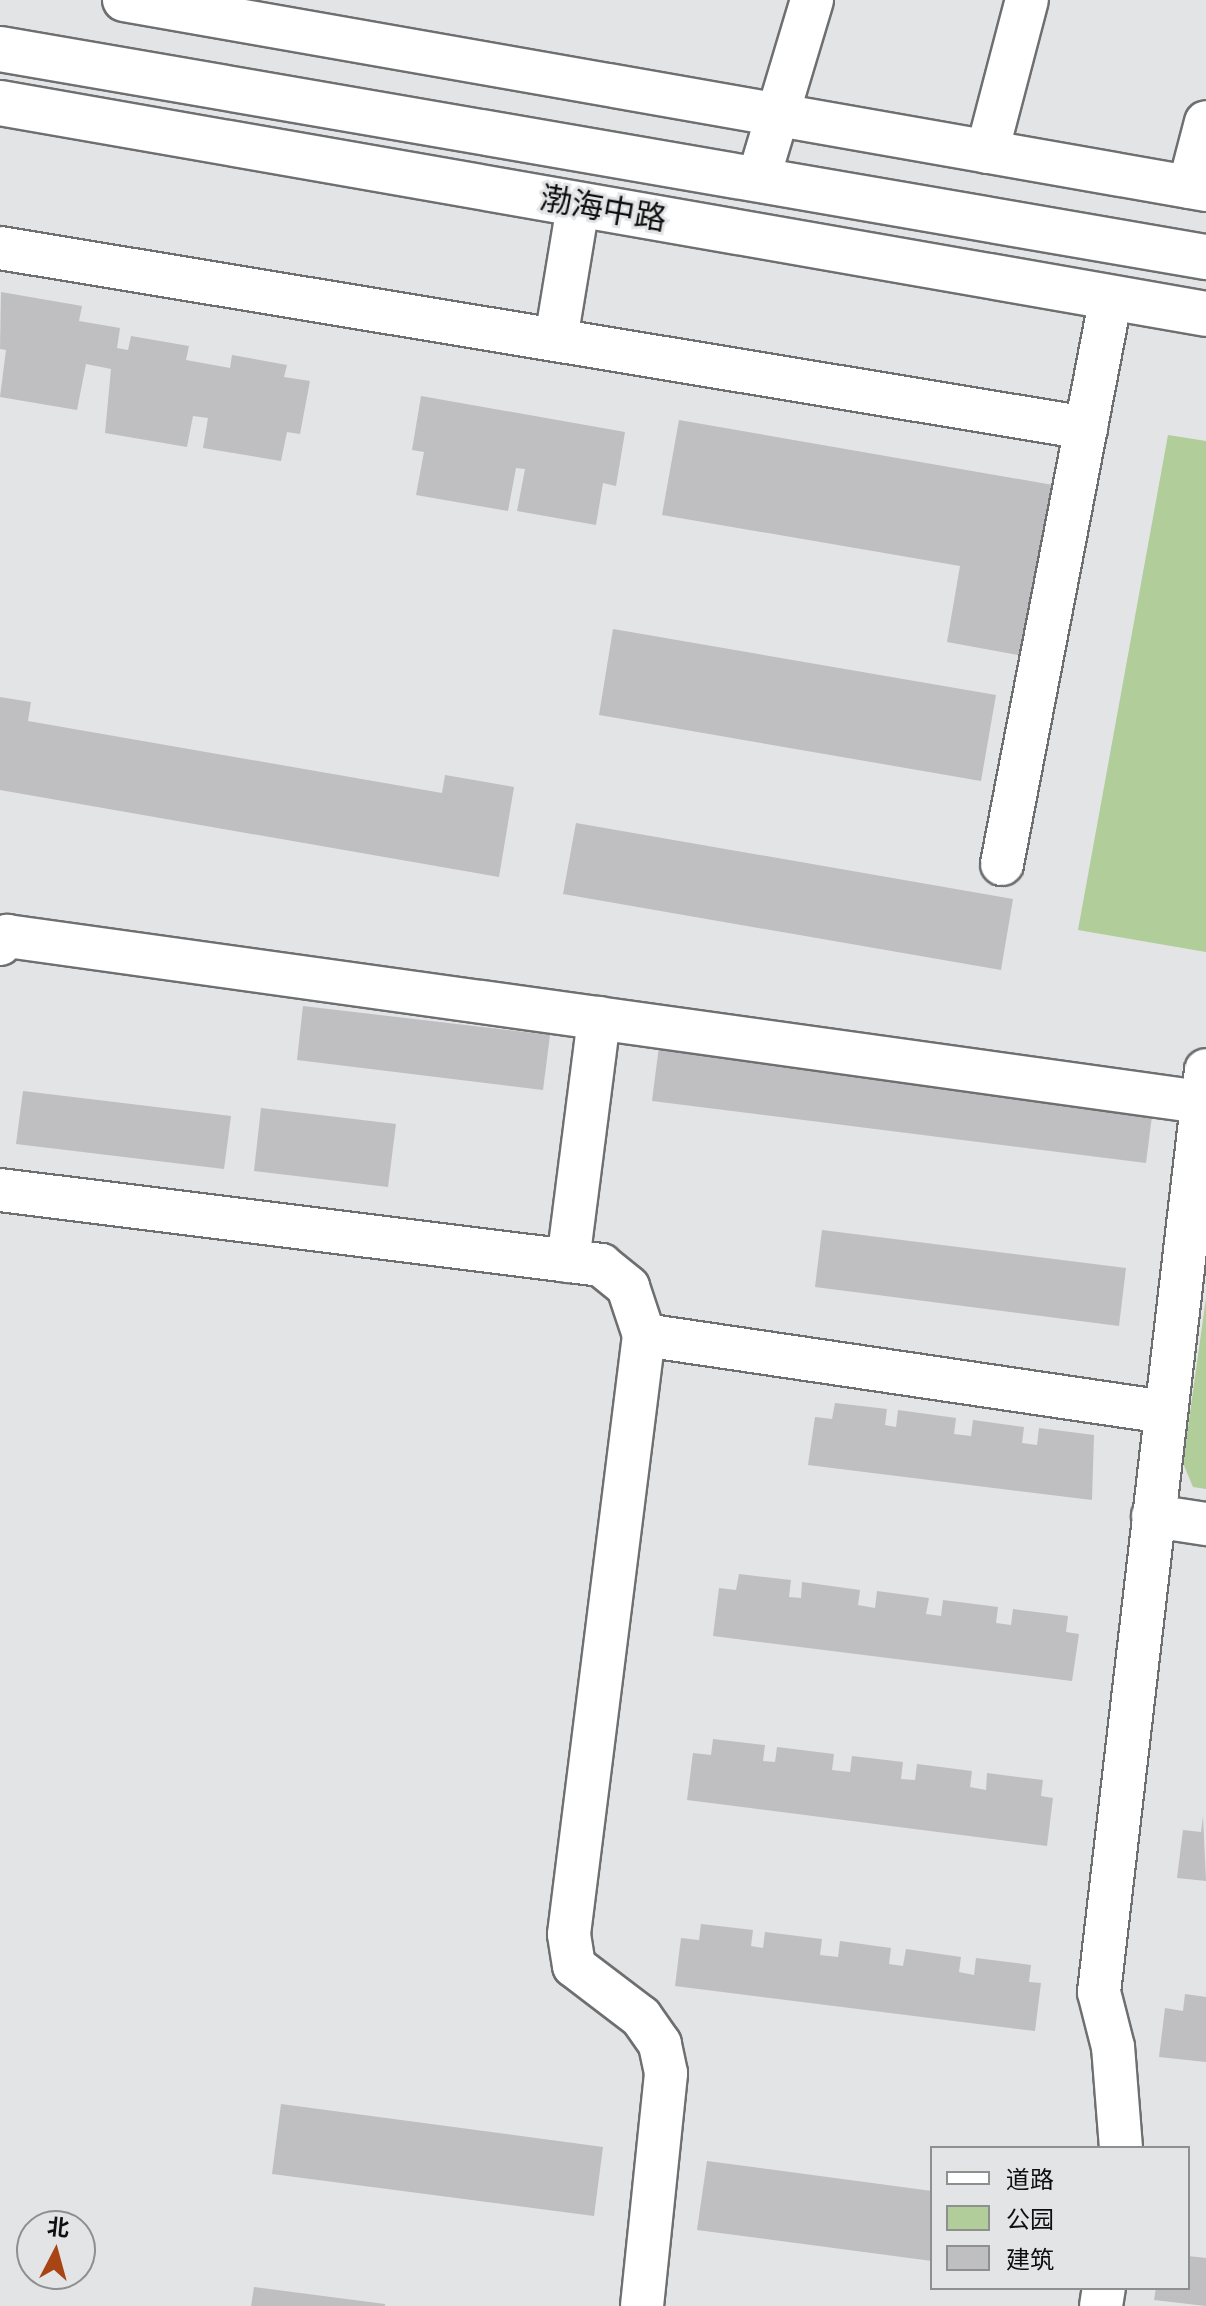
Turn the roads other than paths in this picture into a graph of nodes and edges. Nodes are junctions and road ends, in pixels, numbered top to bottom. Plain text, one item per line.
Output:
1 (124, 0) edge
2 (812, 0) edge
3 (1027, 0) edge
4 (0, 49) edge
5 (0, 103) edge
6 (777, 116) junction
7 (1206, 122) edge
8 (987, 152) junction
9 (758, 180) junction
10 (1197, 188) edge
11 (578, 206) junction
12 (0, 248) edge
13 (1206, 257) edge
14 (1111, 297) junction
15 (1206, 314) edge
16 (556, 339) junction
17 (1086, 428) junction
18 (1002, 864) dead end
19 (0, 944) edge
20 (599, 1018) junction
21 (1204, 1086) edge
22 (0, 1190) edge
23 (568, 1261) junction
24 (644, 1335) junction
25 (1165, 1412) junction
26 (1153, 1516) junction
27 (1206, 1524) edge
28 (1121, 2146) edge
29 (642, 2306) edge

1 - 6 street
2 - 6 street
3 - 8 street
4 - 9 main road, 渤海中路
5 - 11 main road, 渤海中路
6 - 8 street
6 - 9 street
7 - 10 street
8 - 10 street
9 - 13 main road, 渤海中路
11 - 14 main road, 渤海中路
11 - 16 street
12 - 16 street
14 - 15 main road, 渤海中路
14 - 17 street
16 - 17 street
17 - 18 street
19 - 20 street
20 - 21 street
20 - 23 street
21 - 25 street
22 - 23 street
23 - 24 street
24 - 25 street
24 - 29 street
25 - 26 street
26 - 27 street
26 - 28 street

